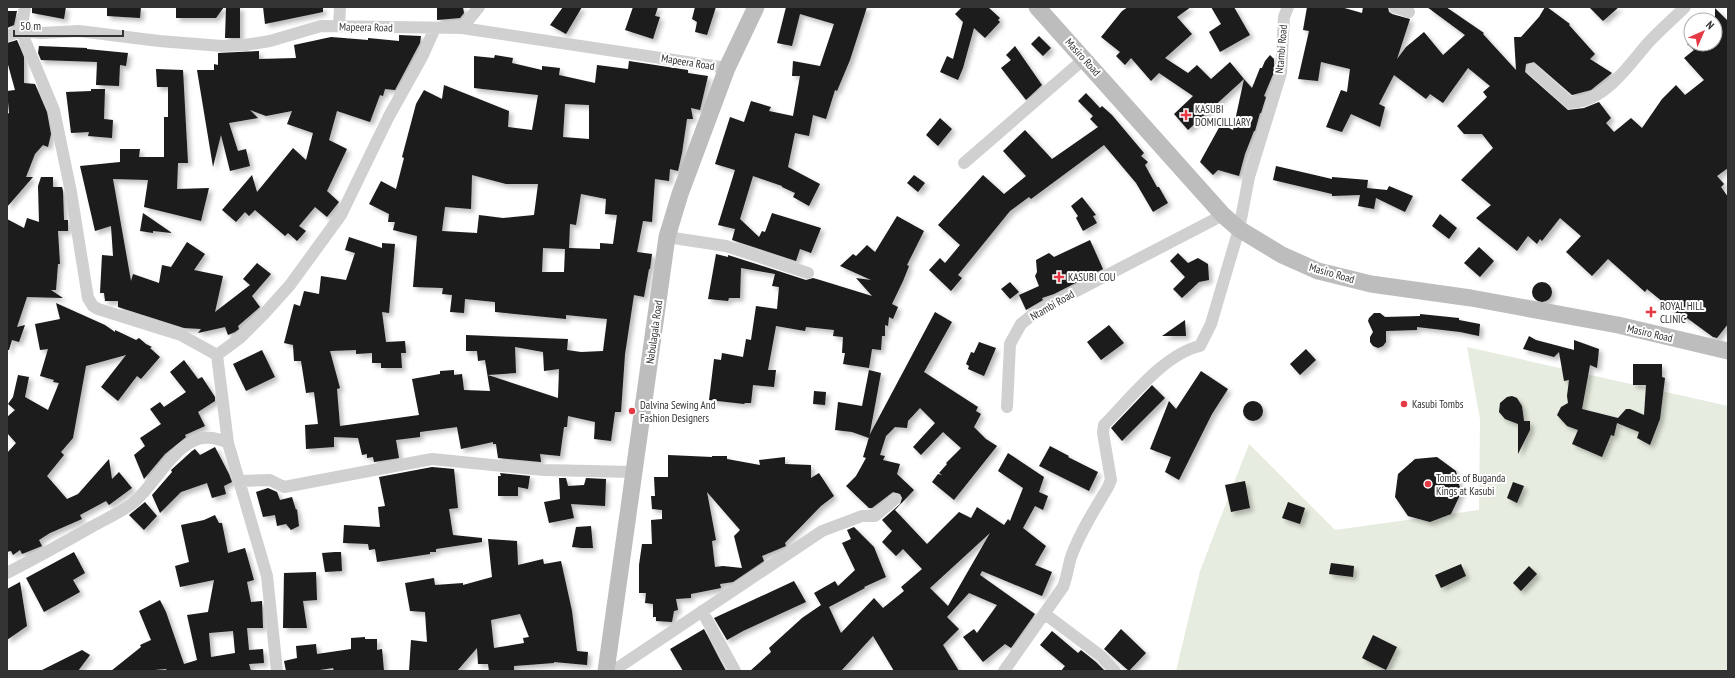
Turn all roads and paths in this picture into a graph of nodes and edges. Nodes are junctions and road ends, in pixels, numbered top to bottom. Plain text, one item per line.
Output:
1 (25, 7) edge
2 (340, 7) edge
3 (479, 7) edge
4 (756, 7) edge
5 (1037, 7) edge
6 (1288, 7) edge
7 (1395, 7) edge
8 (1685, 7) edge
9 (1409, 12) dead end
10 (339, 26) junction
11 (435, 28) junction
12 (462, 28) junction
13 (21, 31) junction
14 (7, 36) edge
15 (1084, 59) junction
16 (727, 68) junction
17 (1532, 69) dead end
18 (964, 163) dead end
19 (1223, 215) junction
20 (1239, 229) junction
21 (667, 237) junction
22 (808, 273) dead end
23 (1728, 351) edge
24 (217, 355) junction
25 (1007, 407) dead end
26 (228, 443) junction
27 (634, 472) junction
28 (240, 481) junction
29 (894, 499) dead end
30 (7, 573) edge
31 (702, 611) junction
32 (1045, 614) junction
33 (277, 671) edge
34 (606, 671) edge
35 (613, 671) edge
36 (735, 671) edge
37 (1004, 671) edge
38 (1115, 671) edge

1 - 13 street
2 - 10 street
3 - 12 street
4 - 16 main road, Nabulagala Road
5 - 15 main road, Masiro Road
6 - 20 street, Ntambi Road
7 - 9 street
8 - 17 street
10 - 11 street, Mapeera Road
10 - 13 street, Mapeera Road
11 - 12 street, Mapeera Road
11 - 24 street
12 - 16 street, Mapeera Road
13 - 14 street, Mapeera Road
13 - 24 street
15 - 18 street
15 - 19 main road, Masiro Road
16 - 21 main road, Nabulagala Road
19 - 20 main road, Masiro Road
19 - 25 street, Ntambi Road
20 - 23 main road, Masiro Road
20 - 32 street, Ntambi Road
21 - 22 street
21 - 27 main road, Nabulagala Road
24 - 26 street
26 - 28 street
26 - 30 street
27 - 28 street
27 - 34 main road, Nabulagala Road
28 - 33 street
29 - 31 street
31 - 35 street
31 - 36 street
32 - 37 street
32 - 38 street

